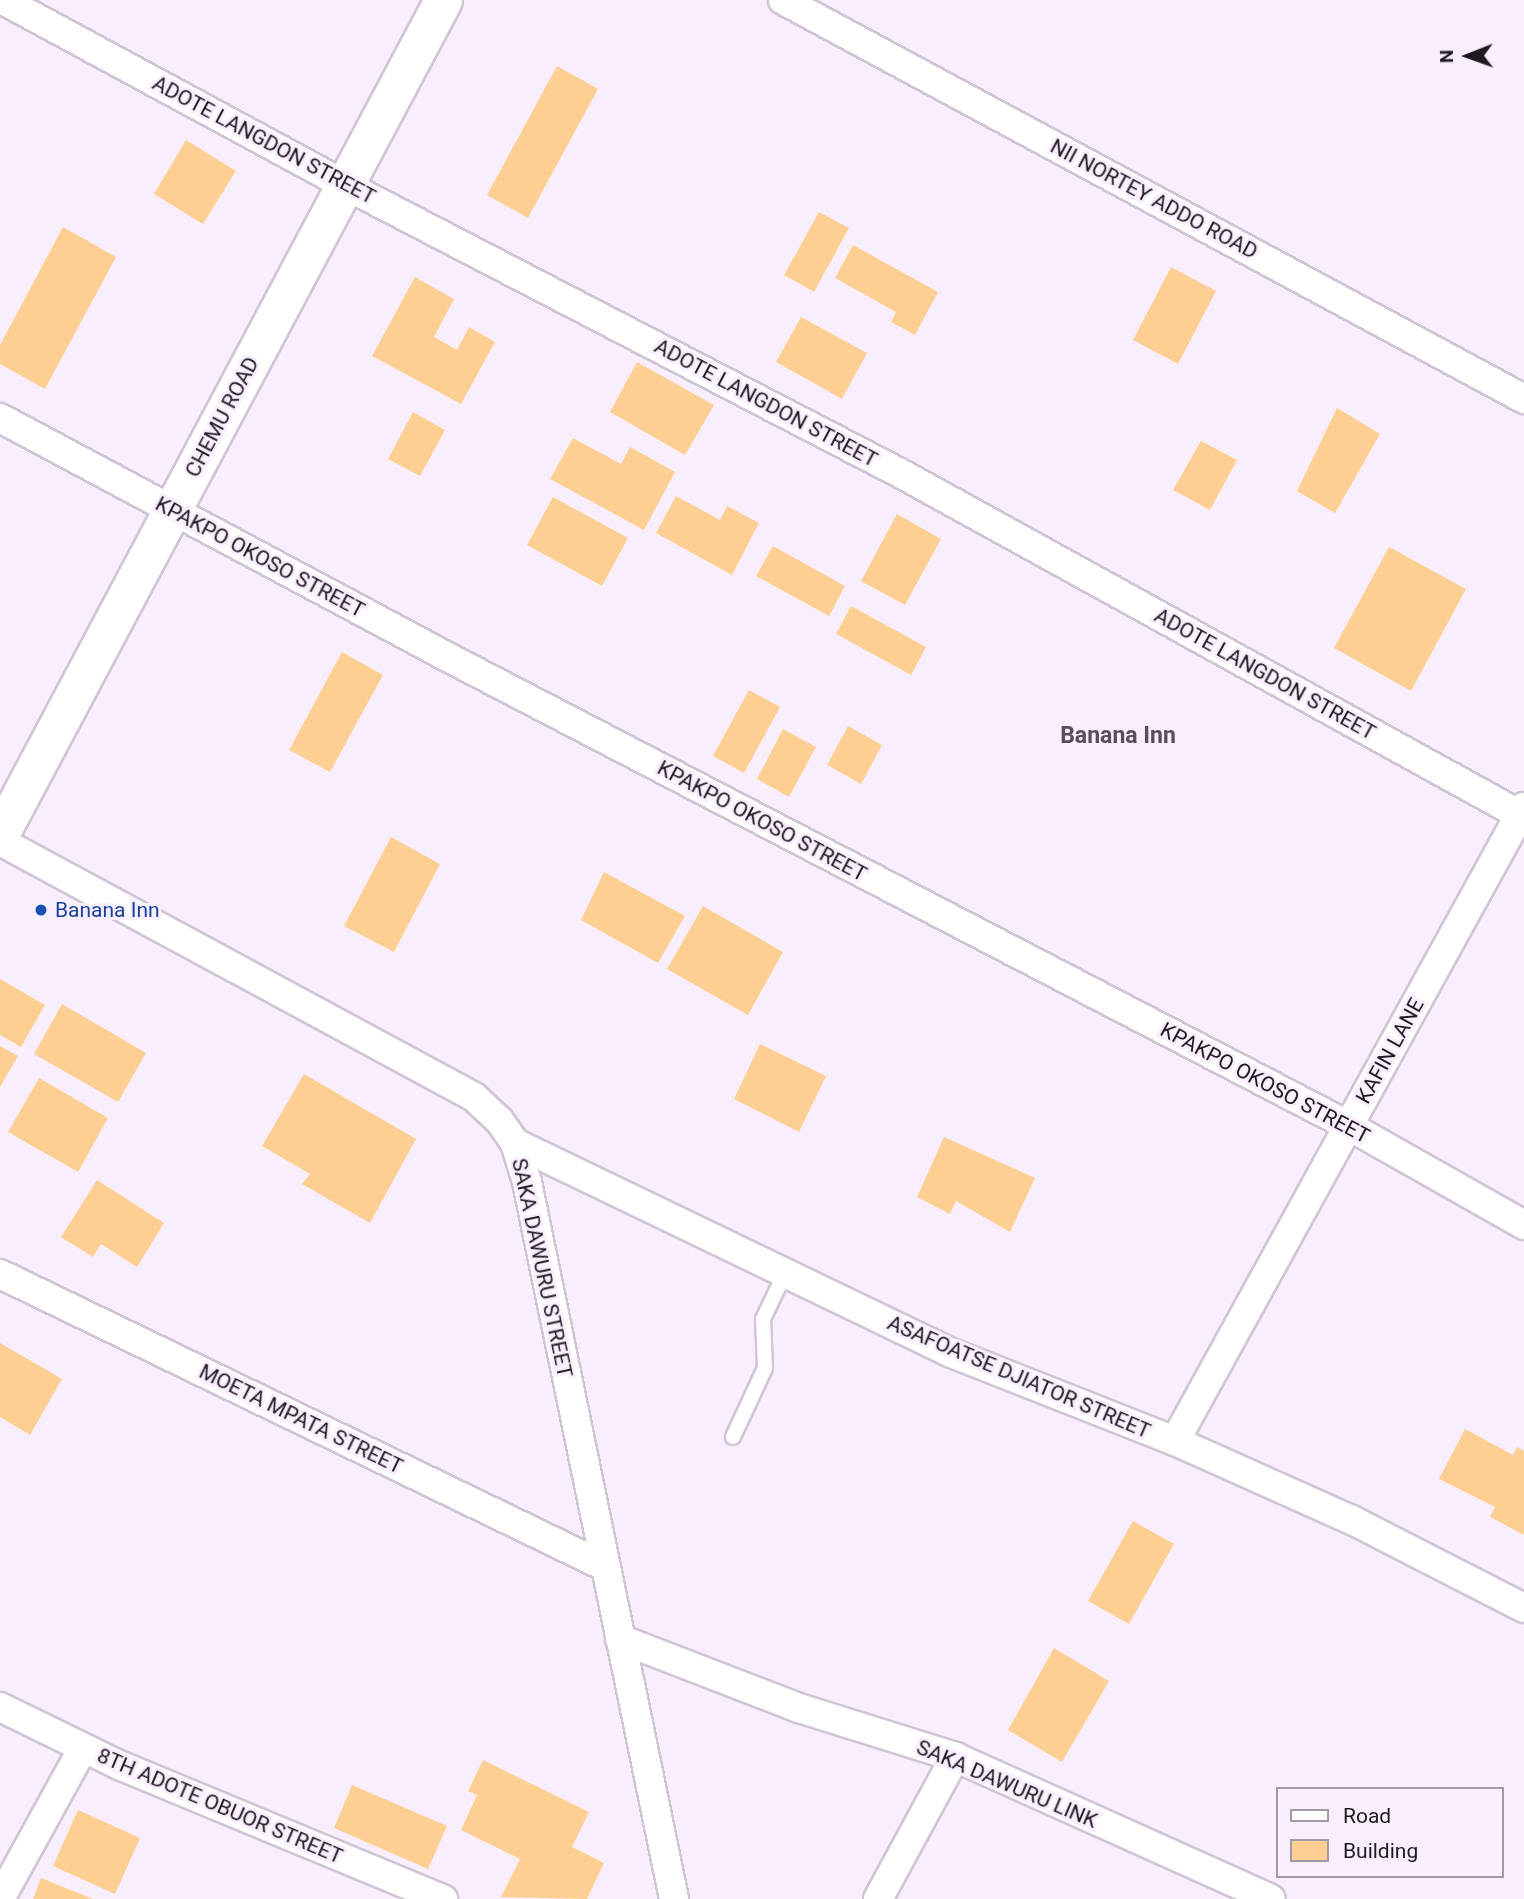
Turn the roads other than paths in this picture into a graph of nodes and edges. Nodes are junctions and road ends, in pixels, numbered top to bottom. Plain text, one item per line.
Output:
1 (4, 0) edge
2 (443, 0) edge
3 (783, 0) edge
4 (345, 185) junction
5 (1524, 399) edge
6 (0, 418) edge
7 (172, 510) junction
8 (1523, 813) edge
9 (0, 834) edge
10 (0, 841) edge
11 (1349, 1126) junction
12 (515, 1143) junction
13 (1524, 1225) edge
14 (785, 1273) junction
15 (0, 1274) edge
16 (733, 1437) dead end
17 (1175, 1441) junction
18 (602, 1565) junction
19 (1524, 1608) edge
20 (620, 1639) junction
21 (0, 1707) edge
22 (83, 1748) junction
23 (955, 1757) junction
24 (0, 1899) edge
25 (443, 1899) edge
26 (674, 1899) edge
27 (878, 1899) edge
28 (1271, 1899) edge

1 - 4 street, ADOTE LANGDON STREET
2 - 4 street, CHEMU ROAD
3 - 5 street, NII NORTEY ADDO ROAD
4 - 7 street, CHEMU ROAD
4 - 8 street, ADOTE LANGDON STREET
6 - 7 street, KPAKPO OKOSO STREET
7 - 9 street, CHEMU ROAD
7 - 11 street, KPAKPO OKOSO STREET
8 - 11 street, KAFIN LANE
10 - 12 street, SAKA DAWURU STREET
11 - 13 street, KPAKPO OKOSO STREET
11 - 17 street, KAFIN LANE
12 - 14 street, ASAFOATSE DJIATOR STREET
12 - 18 street, SAKA DAWURU STREET
14 - 16 lane
14 - 17 street, ASAFOATSE DJIATOR STREET
15 - 18 street, MOETA MPATA STREET
17 - 19 street, ASAFOATSE DJIATOR STREET
18 - 20 street, SAKA DAWURU STREET
20 - 23 street, SAKA DAWURU LINK
20 - 26 street, SAKA DAWURU STREET
21 - 22 street, 8TH ADOTE OBUOR STREET
22 - 24 street
22 - 25 street, 8TH ADOTE OBUOR STREET
23 - 27 street
23 - 28 street, SAKA DAWURU LINK

